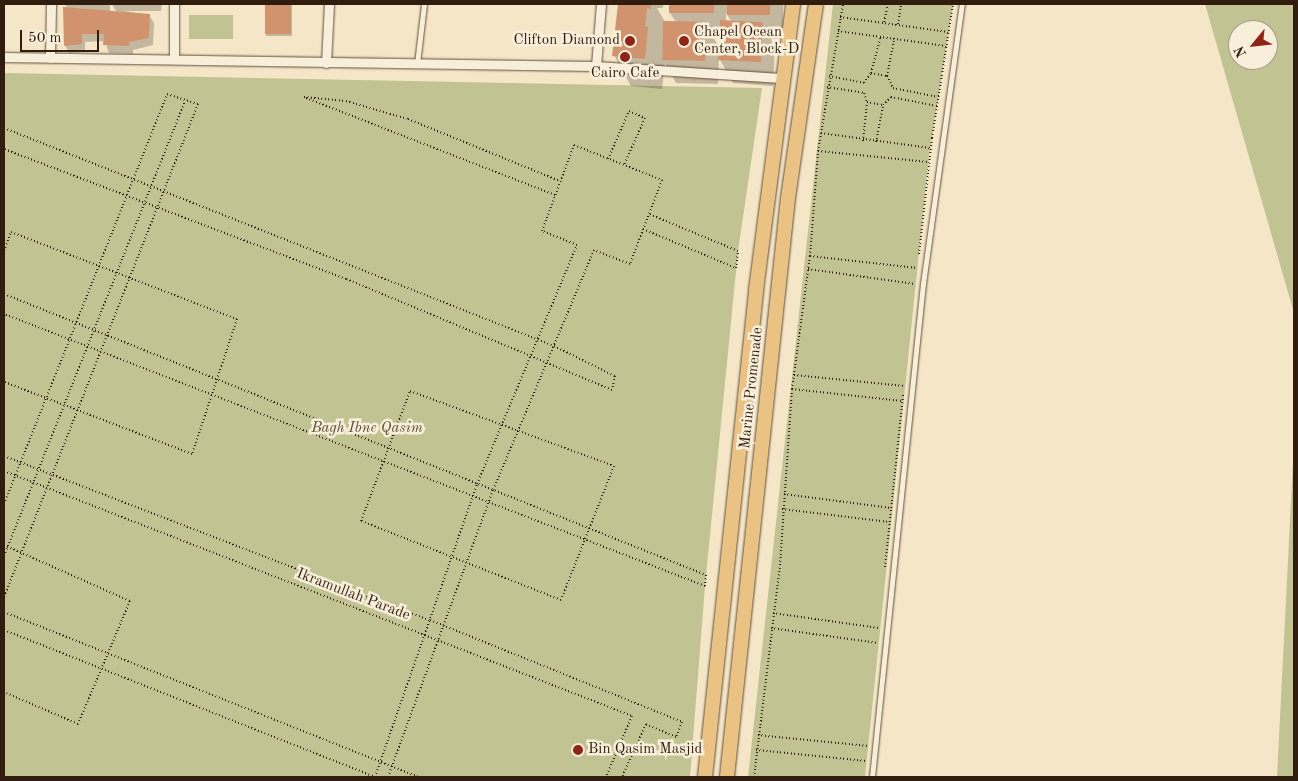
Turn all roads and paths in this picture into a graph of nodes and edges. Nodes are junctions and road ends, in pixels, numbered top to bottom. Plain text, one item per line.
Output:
1 (51, 4) edge
2 (174, 4) edge
3 (328, 4) edge
4 (424, 4) edge
5 (601, 4) edge
6 (793, 4) edge
7 (816, 4) edge
8 (843, 4) edge
9 (888, 4) edge
10 (901, 4) edge
11 (962, 4) edge
12 (840, 17) junction
13 (884, 22) junction
14 (898, 24) junction
15 (838, 30) junction
16 (948, 32) dead end
17 (881, 36) junction
18 (894, 39) junction
19 (946, 46) dead end
20 (4, 57) edge
21 (50, 58) junction
22 (174, 58) junction
23 (326, 63) junction
24 (417, 64) junction
25 (596, 66) junction
26 (871, 73) junction
27 (829, 76) junction
28 (887, 76) junction
29 (781, 78) junction
30 (827, 88) junction
31 (938, 97) dead end
32 (185, 102) junction
33 (867, 102) junction
34 (883, 105) junction
35 (937, 106) dead end
36 (4, 128) edge
37 (821, 133) junction
38 (863, 141) junction
39 (876, 142) junction
40 (931, 148) dead end
41 (4, 149) edge
42 (818, 151) junction
43 (608, 159) junction
44 (928, 162) dead end
45 (624, 165) junction
46 (134, 179) junction
47 (560, 181) junction
48 (152, 185) junction
49 (163, 191) junction
50 (126, 196) junction
51 (555, 196) junction
52 (145, 203) junction
53 (157, 207) junction
54 (649, 214) junction
55 (643, 229) junction
56 (4, 251) edge
57 (810, 256) junction
58 (917, 268) dead end
59 (808, 269) dead end
60 (915, 284) dead end
61 (4, 294) edge
62 (4, 314) edge
63 (76, 322) junction
64 (94, 329) junction
65 (107, 335) junction
66 (70, 339) junction
67 (537, 340) junction
68 (88, 345) junction
69 (554, 346) junction
70 (101, 349) junction
71 (531, 356) junction
72 (547, 361) junction
73 (794, 375) junction
74 (217, 380) junction
75 (4, 382) edge
76 (904, 386) dead end
77 (792, 389) junction
78 (211, 396) junction
79 (902, 401) dead end
80 (502, 425) junction
81 (518, 430) junction
82 (387, 448) junction
83 (4, 456) edge
84 (20, 462) junction
85 (383, 462) junction
86 (39, 467) junction
87 (4, 471) edge
88 (52, 473) junction
89 (15, 476) junction
90 (33, 482) junction
91 (477, 484) junction
92 (46, 488) junction
93 (493, 490) junction
94 (784, 494) junction
95 (474, 497) junction
96 (489, 503) junction
97 (4, 504) edge
98 (891, 508) dead end
99 (782, 509) junction
100 (890, 522) dead end
101 (590, 529) junction
102 (584, 540) junction
103 (4, 545) edge
104 (7, 547) junction
105 (22, 551) junction
106 (453, 555) junction
107 (4, 556) edge
108 (468, 561) junction
109 (4, 596) edge
110 (4, 612) edge
111 (773, 613) junction
112 (430, 620) junction
113 (443, 626) junction
114 (771, 628) junction
115 (879, 628) dead end
116 (4, 630) edge
117 (424, 635) junction
118 (438, 640) junction
119 (878, 643) dead end
120 (108, 654) junction
121 (101, 670) junction
122 (713, 688) junction
123 (4, 692) edge
124 (734, 692) junction
125 (758, 735) junction
126 (708, 746) junction
127 (868, 746) dead end
128 (729, 750) junction
129 (756, 750) junction
130 (379, 761) junction
131 (867, 761) dead end
132 (391, 766) junction
133 (376, 777) edge
134 (388, 777) edge
135 (419, 777) edge
136 (606, 777) edge
137 (622, 777) edge
138 (705, 777) edge
139 (726, 777) edge
140 (754, 777) edge
141 (872, 777) edge

1 - 21 street
2 - 22 street
3 - 23 street
4 - 24 lane
5 - 25 street
6 - 29 main road, Marine Promenade
7 - 124 main road, Marine Promenade
8 - 12 path
9 - 13 path
10 - 14 path
11 - 141 lane
12 - 13 path
12 - 15 path
13 - 14 path
14 - 16 path
15 - 17 path
15 - 27 path
17 - 18 path
17 - 26 path
18 - 19 path
18 - 28 path
20 - 21 street
21 - 22 street
22 - 23 street
23 - 24 street
24 - 25 street
25 - 29 street
26 - 27 path
26 - 28 path
27 - 30 path
28 - 31 path
29 - 122 main road, Marine Promenade
30 - 33 path
30 - 37 path
32 - 46 path
32 - 48 path
32 - 49 path
33 - 34 path
33 - 38 path
34 - 35 path
34 - 39 path
36 - 46 path
37 - 38 path
37 - 42 path
38 - 39 path
39 - 40 path
41 - 50 path
42 - 44 path
42 - 57 path
43 - 45 path
43 - 45 path
43 - 47 path
45 - 54 path
46 - 48 path
46 - 50 path
47 - 51 path
47 - 51 path
48 - 49 path
48 - 52 path
49 - 53 path
49 - 67 path
50 - 52 path
50 - 63 path
51 - 67 path
52 - 53 path
52 - 64 path
53 - 65 path
53 - 71 path
54 - 55 path
54 - 55 path
55 - 69 path
56 - 74 path
57 - 58 path
57 - 73 path
59 - 60 path
61 - 63 path
62 - 66 path
63 - 64 path
63 - 66 path
64 - 65 path
64 - 68 path
65 - 70 path
65 - 74 path
66 - 68 path
66 - 84 path
67 - 69 path
67 - 71 path
68 - 70 path
68 - 86 path
69 - 72 path
69 - 72 path
70 - 78 path
70 - 88 path
71 - 72 path
71 - 80 path
72 - 81 path
73 - 76 path
73 - 77 path
74 - 78 path
74 - 82 path
75 - 78 path
77 - 79 path
77 - 94 path
78 - 85 path
80 - 81 path
80 - 82 path
80 - 91 path
81 - 93 path
81 - 101 path
82 - 85 path
82 - 91 path
83 - 84 path, Ikramullah Parade
84 - 86 path, Ikramullah Parade
84 - 89 path
85 - 95 path
85 - 106 path
86 - 88 path, Ikramullah Parade
86 - 90 path
87 - 89 path, Ikramullah Parade
88 - 92 path
88 - 112 path, Ikramullah Parade
89 - 90 path, Ikramullah Parade
89 - 97 path
90 - 92 path, Ikramullah Parade
90 - 104 path
91 - 93 path
91 - 95 path
92 - 105 path
92 - 117 path, Ikramullah Parade
93 - 96 path
93 - 101 path
94 - 98 path
94 - 99 path
95 - 96 path
95 - 106 path
96 - 102 path
96 - 108 path
99 - 100 path
99 - 111 path
101 - 102 path
101 - 102 path
102 - 108 path
103 - 104 path
104 - 105 path
104 - 107 path
105 - 109 path
105 - 120 path
106 - 108 path
106 - 112 path
108 - 113 path
110 - 120 path
111 - 114 path
111 - 115 path
112 - 113 path, Ikramullah Parade
112 - 117 path
113 - 118 path
113 - 137 path, Ikramullah Parade
114 - 119 path
114 - 125 path
116 - 121 path
117 - 118 path, Ikramullah Parade
117 - 130 path
118 - 132 path
118 - 136 path, Ikramullah Parade
120 - 121 path
120 - 130 path
121 - 123 path
121 - 133 path
122 - 124 main road
122 - 126 main road, Marine Promenade
124 - 128 main road, Marine Promenade
125 - 127 path
125 - 129 path
126 - 128 main road
126 - 138 main road, Marine Promenade
128 - 139 main road, Marine Promenade
129 - 131 path
129 - 140 path
130 - 132 path
130 - 133 path
132 - 134 path
132 - 135 path

